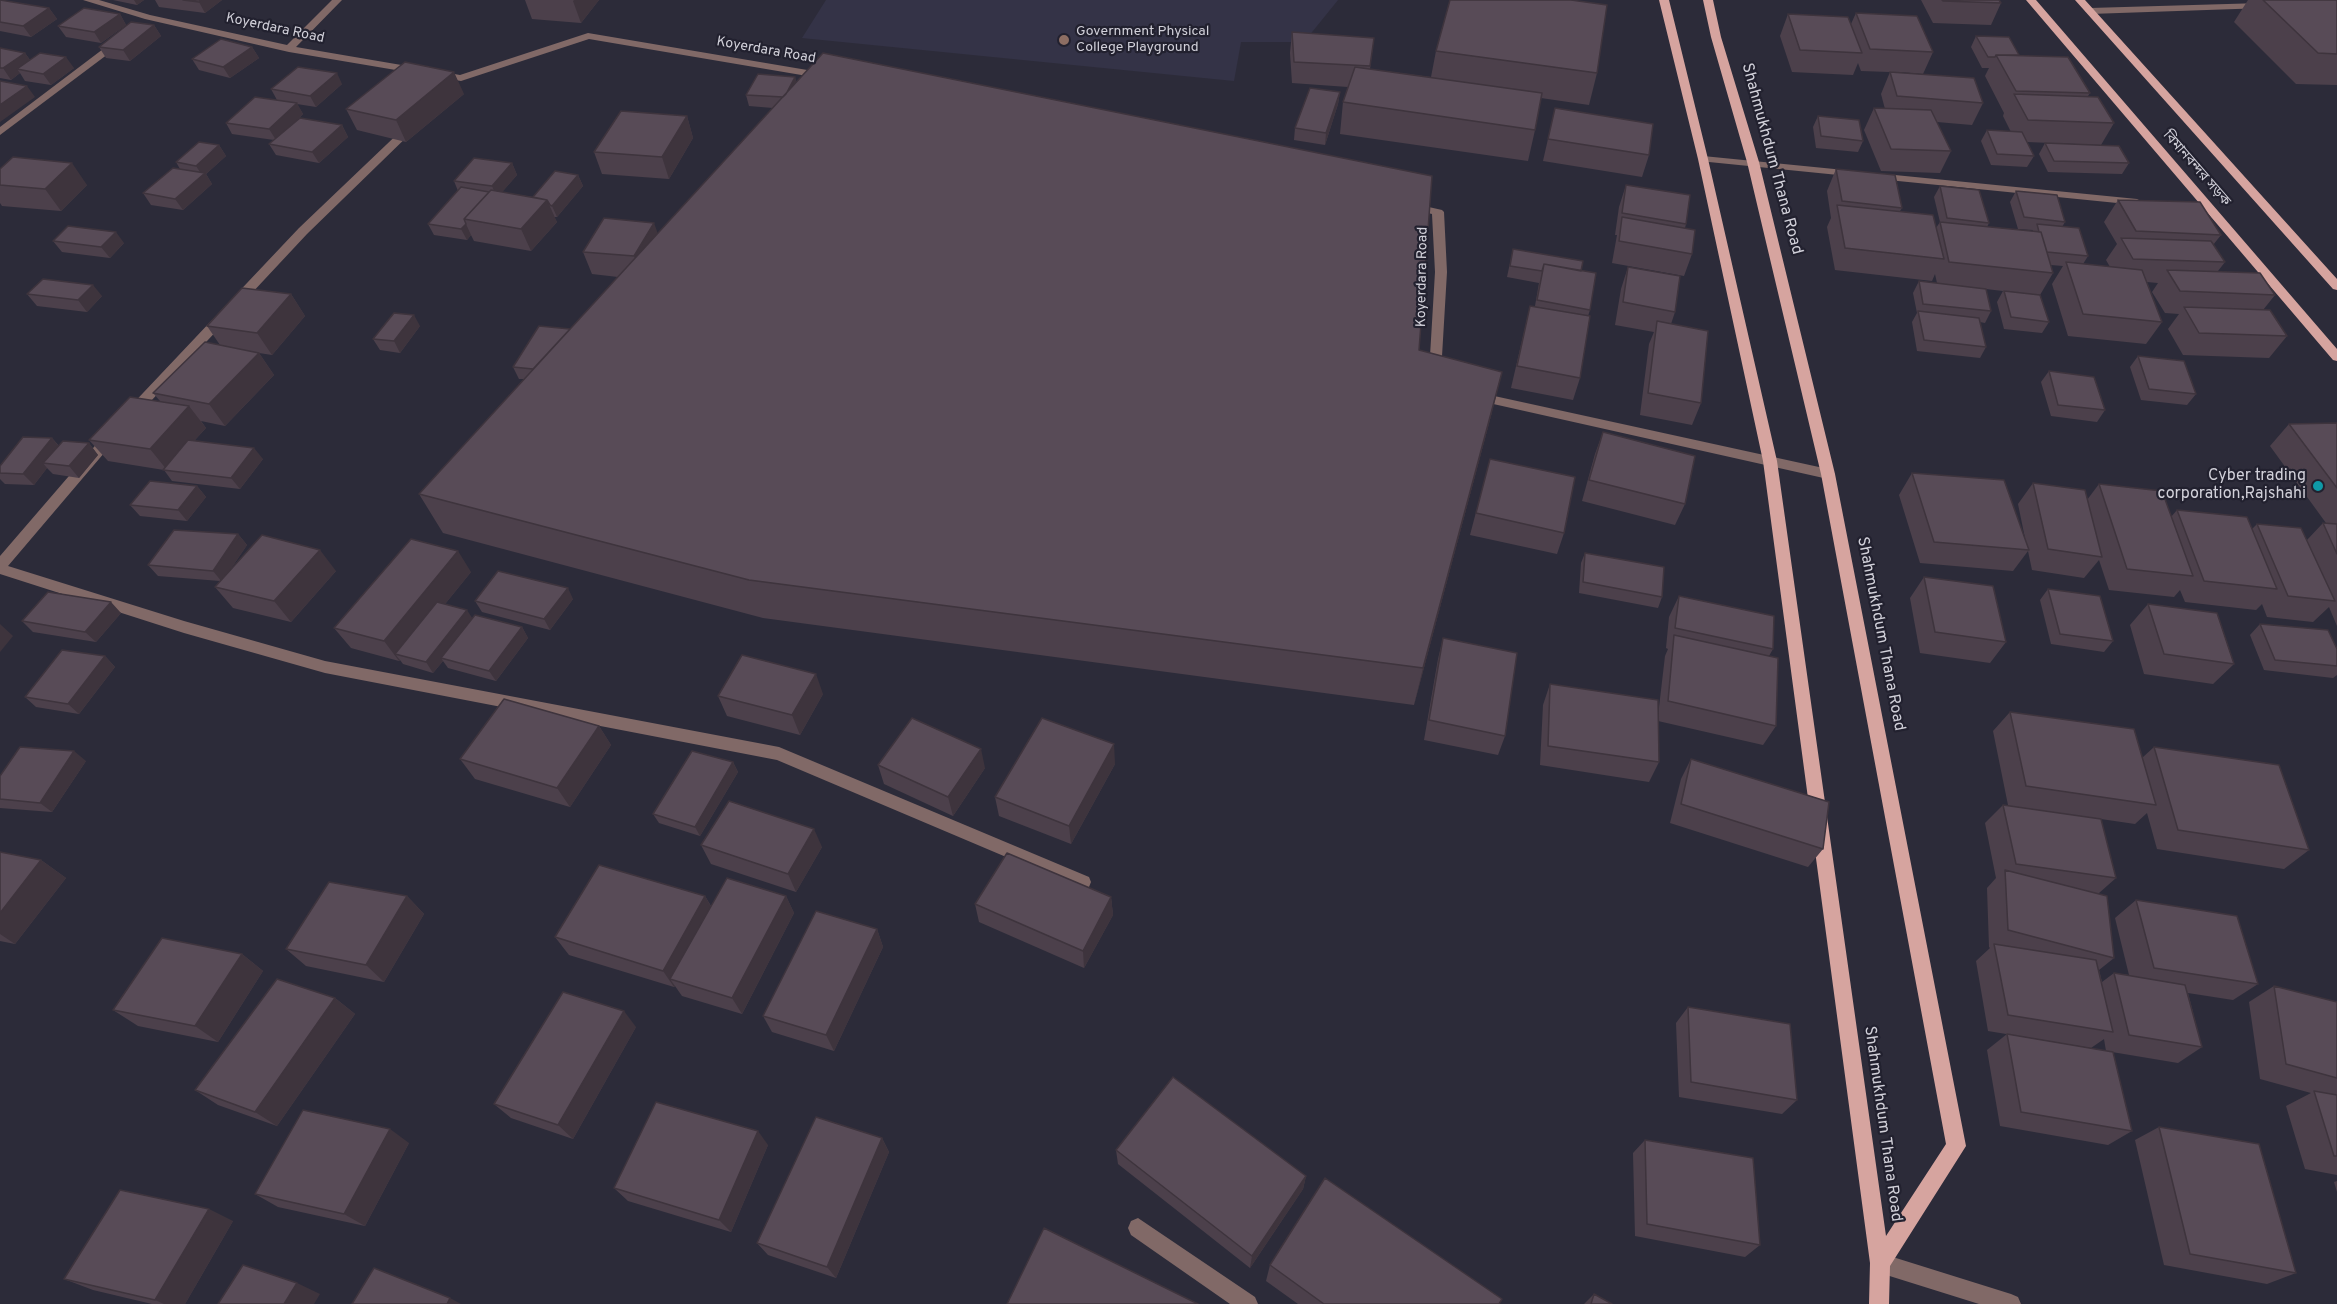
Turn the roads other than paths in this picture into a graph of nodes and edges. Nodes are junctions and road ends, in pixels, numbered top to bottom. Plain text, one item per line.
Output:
1 (88, 0) edge
2 (129, 0) edge
3 (337, 0) edge
4 (1664, 0) edge
5 (1708, 0) edge
6 (2031, 0) edge
7 (2080, 0) edge
8 (2278, 6) edge
9 (118, 8) junction
10 (2090, 11) junction
11 (126, 36) edge
12 (289, 49) junction
13 (832, 77) edge
14 (420, 118) edge
15 (0, 132) edge
16 (1703, 159) junction
17 (1753, 162) junction
18 (2153, 203) edge
19 (1403, 204) edge
20 (2188, 207) edge
21 (2211, 209) junction
22 (2337, 286) edge
23 (2337, 357) edge
24 (1434, 386) edge
25 (1469, 394) edge
26 (1770, 461) junction
27 (1828, 474) junction
28 (0, 567) edge
29 (1083, 882) edge
30 (1138, 1228) dead end
31 (1880, 1263) junction
32 (1248, 1304) edge
33 (1879, 1304) edge
34 (2012, 1304) edge

1 - 9 street, Koyerdara Road
2 - 9 street
3 - 12 street
4 - 16 main road, Shahmukhdum Thana Road
5 - 17 main road, Shahmukhdum Thana Road
6 - 21 main road, বিমানবন্দর সড়ক
7 - 10 main road, বিমানবন্দর সড়ক
8 - 10 street
9 - 12 street, Koyerdara Road
10 - 22 main road, বিমানবন্দর সড়ক
11 - 15 street
12 - 13 street, Koyerdara Road
14 - 28 street
16 - 17 street
16 - 26 main road, Shahmukhdum Thana Road
17 - 18 street
17 - 27 main road, Shahmukhdum Thana Road
19 - 24 street, Koyerdara Road
20 - 21 street
21 - 23 main road, বিমানবন্দর সড়ক
25 - 26 street
26 - 27 street
26 - 31 main road, Shahmukhdum Thana Road
27 - 31 main road, Shahmukhdum Thana Road
28 - 29 street
30 - 32 street
31 - 33 main road, Shahmukhdum Thana Road
31 - 34 street

